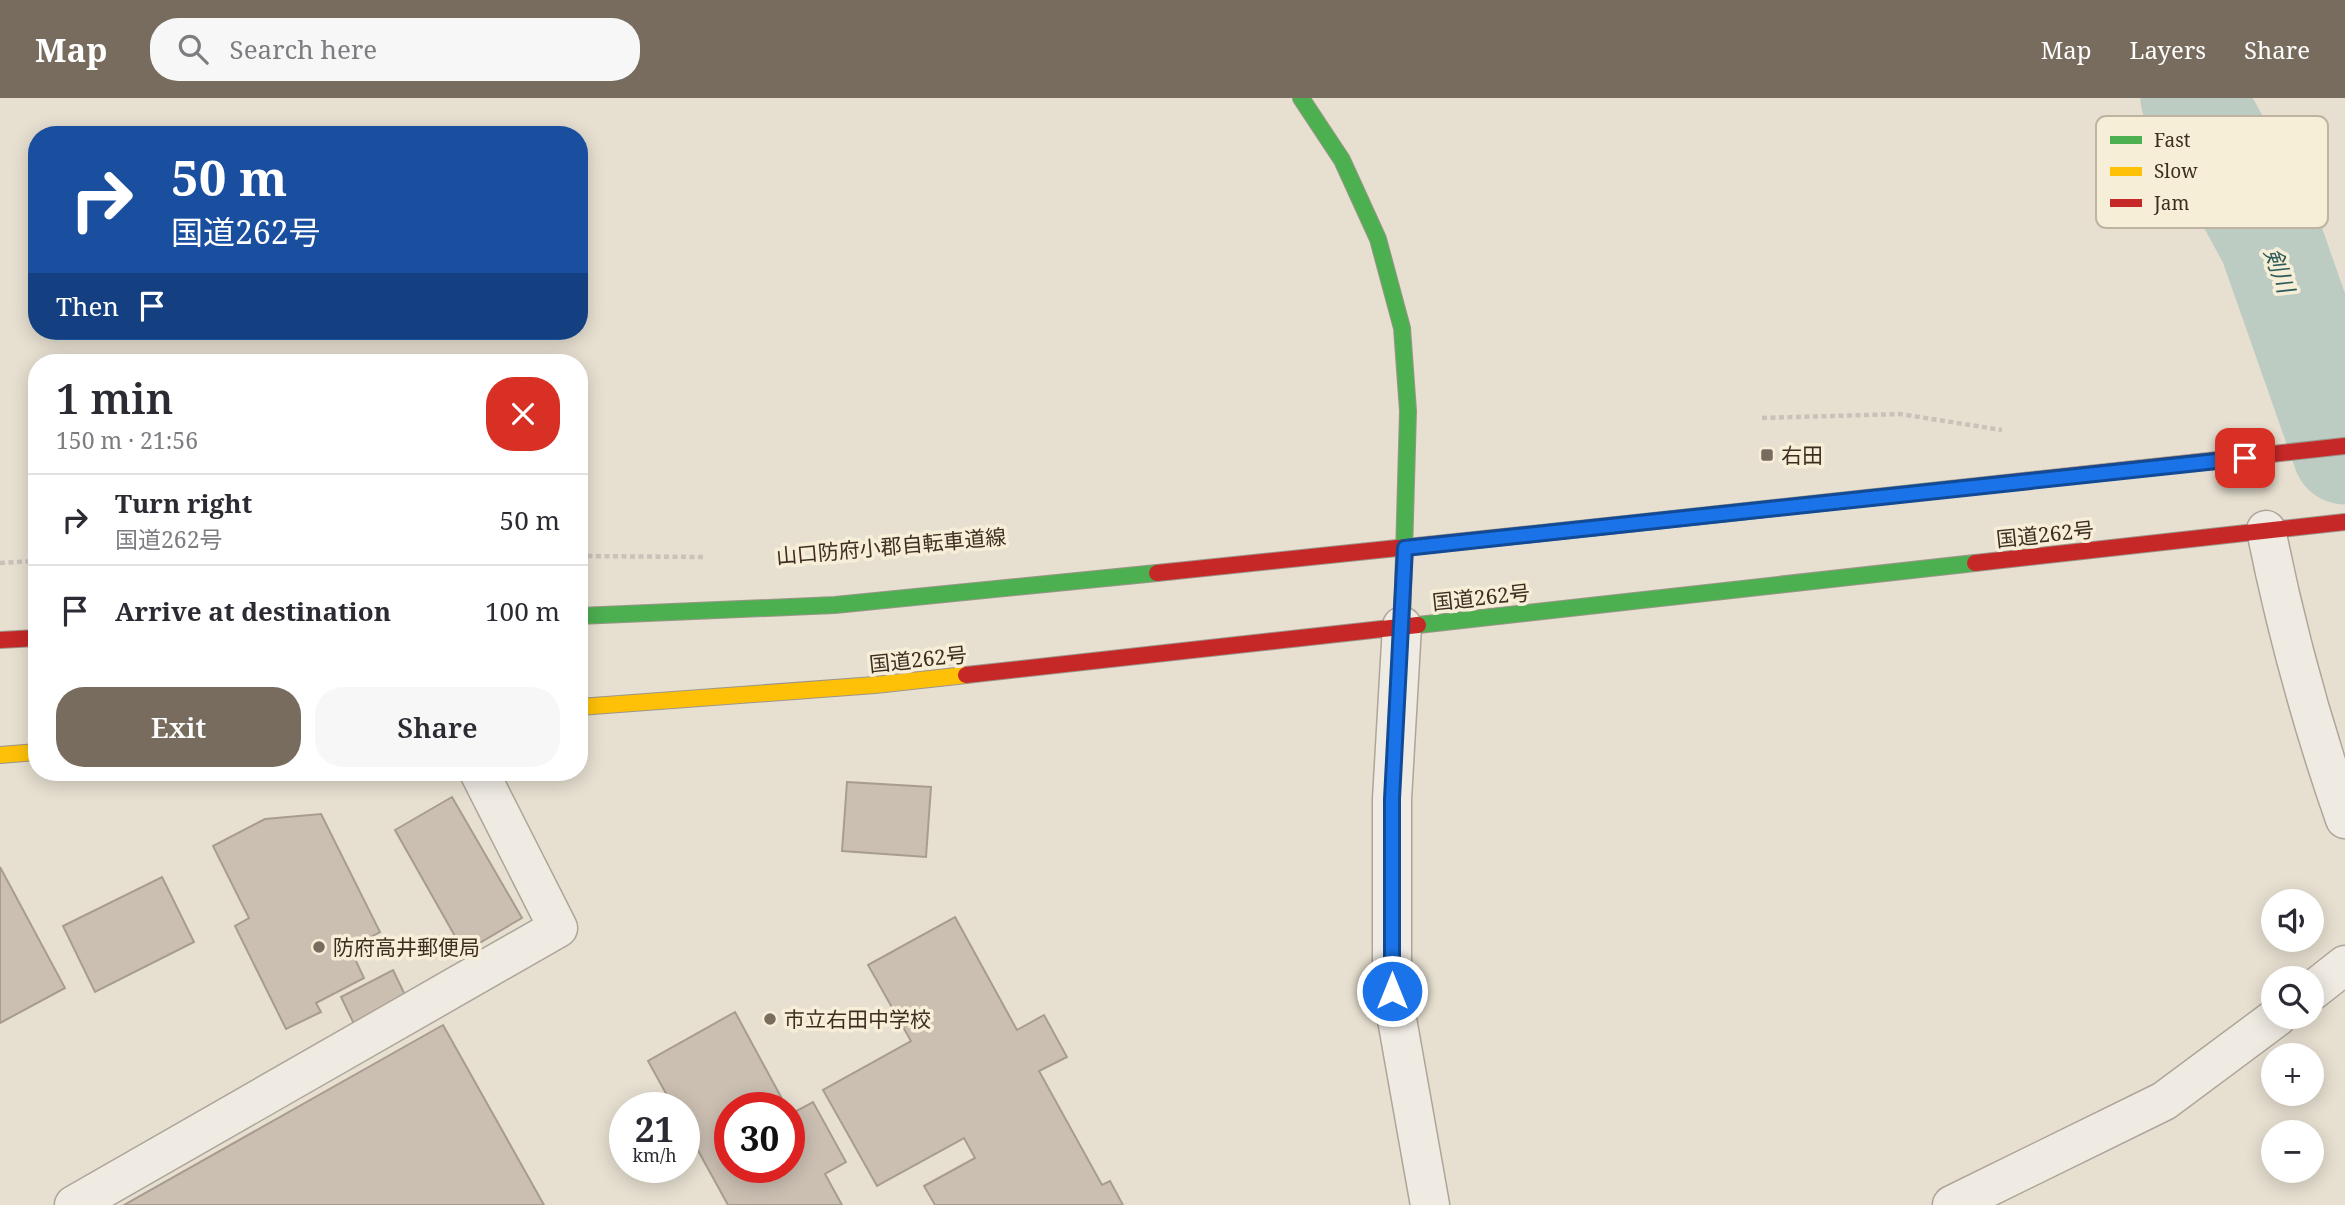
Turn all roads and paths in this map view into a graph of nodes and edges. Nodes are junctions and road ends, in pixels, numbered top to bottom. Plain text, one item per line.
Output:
1 (1301, 98) edge
2 (1762, 418) dead end
3 (2008, 431) dead end
4 (2345, 446) edge
5 (2345, 522) edge
6 (2279, 529) junction
7 (1405, 548) junction
8 (588, 556) edge
9 (712, 557) dead end
10 (28, 561) edge
11 (0, 563) edge
12 (588, 616) edge
13 (1402, 626) junction
14 (28, 638) edge
15 (0, 640) edge
16 (588, 706) edge
17 (28, 753) edge
18 (0, 755) edge
19 (484, 781) edge
20 (2345, 819) edge
21 (2345, 965) edge
22 (2324, 981) edge
23 (2261, 1029) edge
24 (74, 1205) edge
25 (1430, 1205) edge
26 (1952, 1205) edge

1 - 7 main road
2 - 3 path
4 - 7 main road
5 - 6 main road, 国道262号
6 - 13 main road, 国道262号
6 - 20 street
7 - 12 main road
7 - 13 main road
8 - 9 path
10 - 11 path
13 - 16 main road, 国道262号
13 - 25 street
14 - 15 main road
17 - 18 main road
19 - 24 street
21 - 22 street
23 - 26 street

